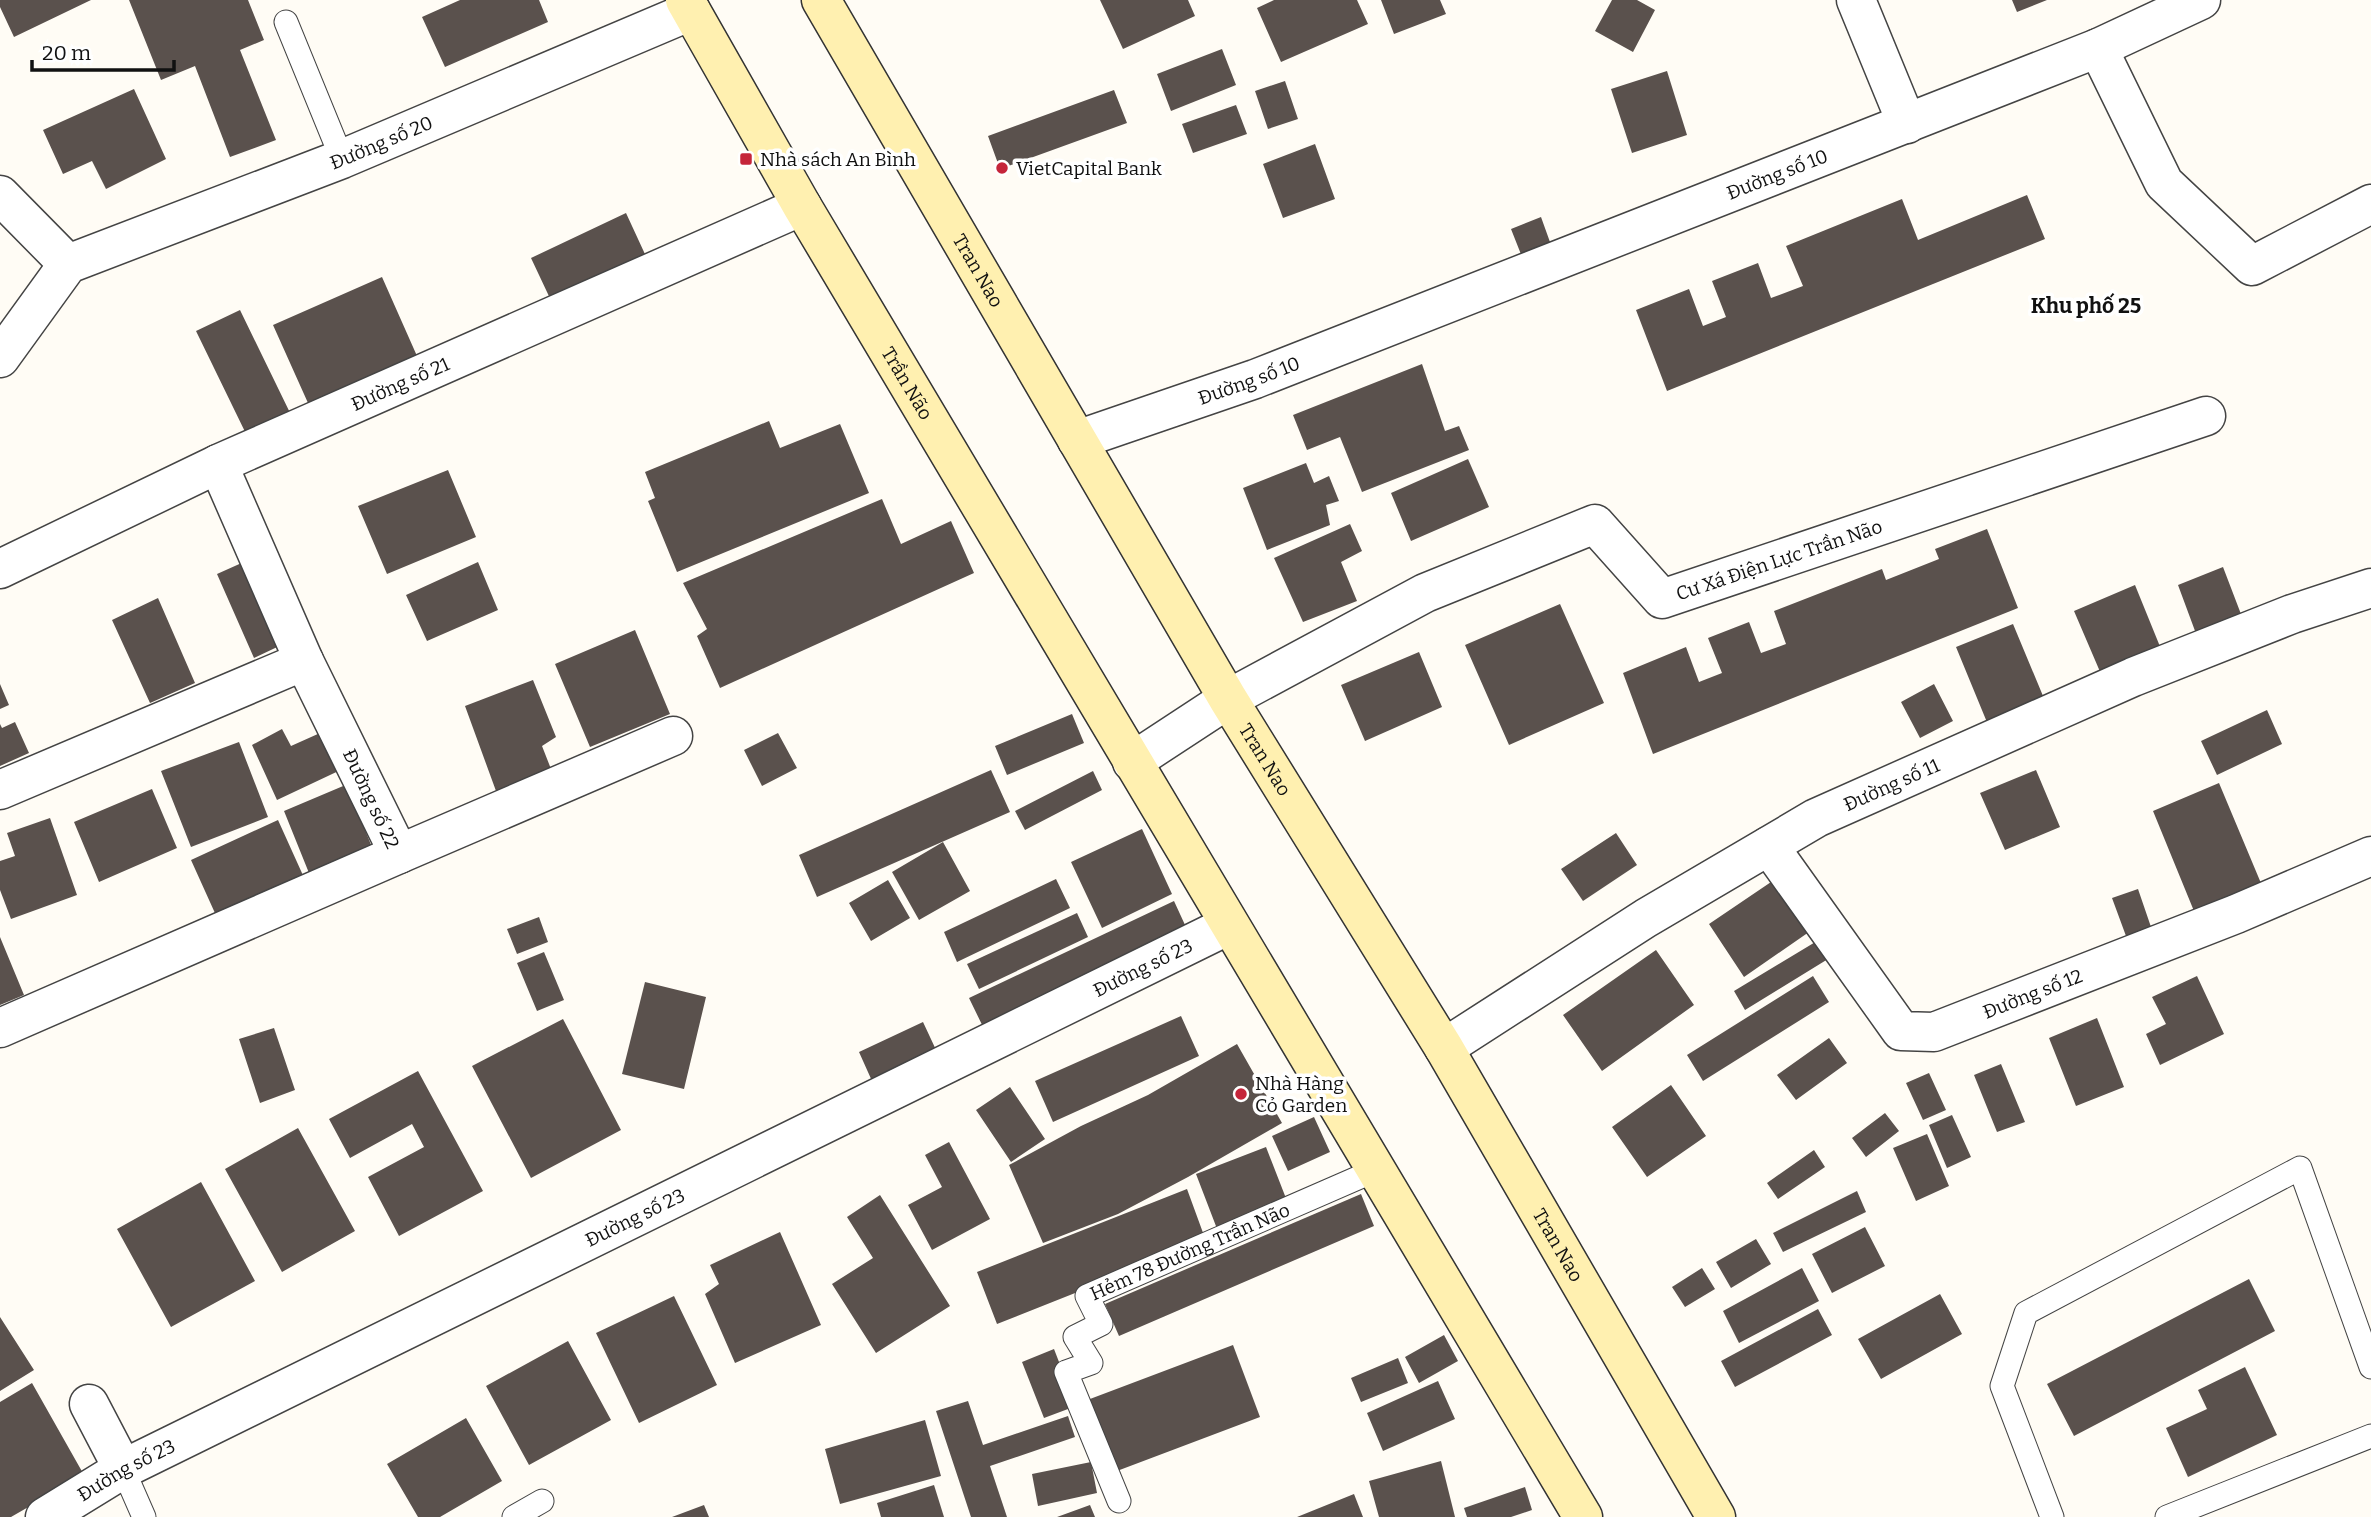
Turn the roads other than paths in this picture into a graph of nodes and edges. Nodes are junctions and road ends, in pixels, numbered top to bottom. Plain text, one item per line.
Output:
1 (821, 0) edge
2 (1856, 0) edge
3 (2201, 0) edge
4 (688, 5) edge
5 (286, 22) dead end
6 (2098, 48) junction
7 (1907, 124) junction
8 (342, 159) junction
9 (0, 195) edge
10 (2371, 204) edge
11 (803, 206) junction
12 (68, 264) junction
13 (0, 358) edge
14 (2206, 416) dead end
15 (1077, 440) junction
16 (218, 464) junction
17 (0, 569) edge
18 (2371, 588) edge
19 (304, 661) junction
20 (1228, 699) junction
21 (673, 736) dead end
22 (1132, 762) junction
23 (0, 790) edge
24 (1769, 846) junction
25 (399, 855) junction
26 (2371, 856) edge
27 (1229, 925) junction
28 (0, 1028) edge
29 (1444, 1048) junction
30 (1376, 1170) junction
31 (2371, 1367) edge
32 (89, 1404) dead end
33 (2371, 1436) edge
34 (123, 1469) junction
35 (542, 1501) dead end
36 (1119, 1501) dead end
37 (86, 1506) edge
38 (45, 1517) edge
39 (144, 1517) edge
40 (514, 1517) edge
41 (1583, 1517) edge
42 (1716, 1517) edge
43 (2052, 1517) edge
44 (2167, 1517) edge

1 - 15 main road, Tran Nao
2 - 7 street
3 - 6 street, Đường số 10
4 - 8 street, Đường số 20
4 - 11 main road, Trần Não
5 - 8 lane
6 - 7 street, Đường số 10
6 - 10 street
7 - 15 street, Đường số 10
8 - 12 street, Đường số 20
9 - 12 street
11 - 16 street, Đường số 21
11 - 22 main road, Trần Não
12 - 13 street
14 - 20 street, Cư Xá Điện Lực Trần Não
15 - 20 main road, Tran Nao
16 - 17 street, Đường số 21
16 - 19 street, Đường số 22
18 - 24 street, Đường số 11
19 - 23 street
19 - 25 street, Đường số 22
20 - 22 street, Cư Xá Điện Lực Trần Não
20 - 29 main road, Tran Nao
21 - 25 street
22 - 27 main road
24 - 26 street, Đường số 12
24 - 29 street, Đường số 11
25 - 28 street, Đường số 22
27 - 30 main road
27 - 34 street, Đường số 23
29 - 42 main road, Tran Nao
30 - 36 lane, Hẻm 78 Đường Trần Não
30 - 41 main road
31 - 43 lane
32 - 34 street
33 - 44 lane
34 - 37 street, Đường số 23
34 - 39 lane
35 - 40 lane
37 - 38 street, Đường số 23

